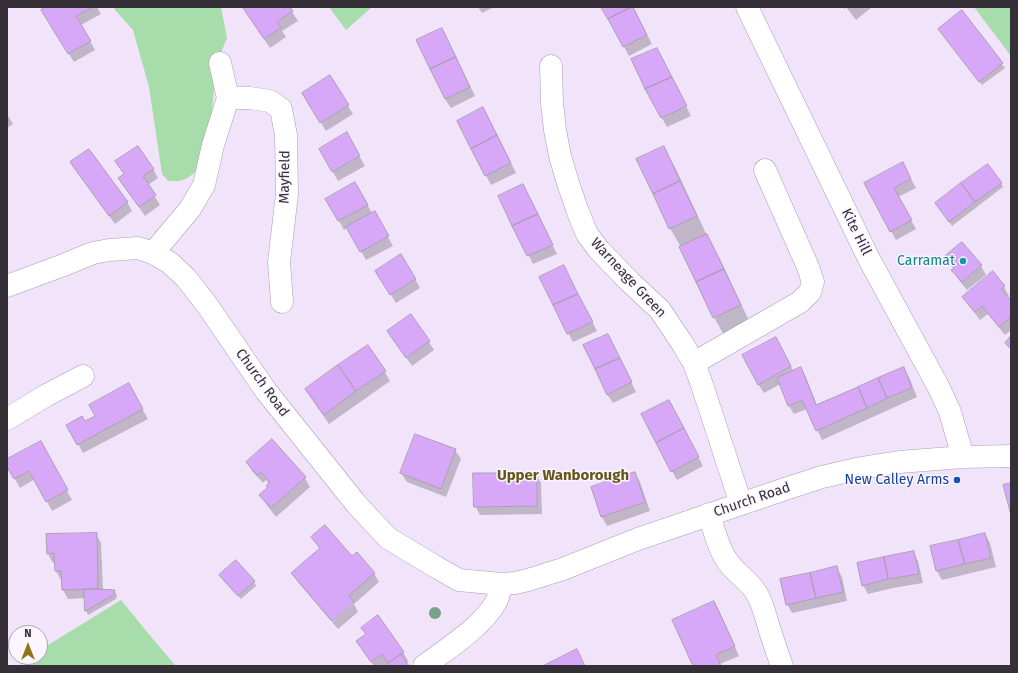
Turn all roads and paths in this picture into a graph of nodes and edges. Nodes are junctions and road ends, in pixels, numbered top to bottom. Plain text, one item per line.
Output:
1 (746, 7) edge
2 (220, 63) dead end
3 (551, 66) dead end
4 (228, 98) junction
5 (765, 170) dead end
6 (154, 253) junction
7 (7, 286) edge
8 (282, 302) dead end
9 (694, 363) junction
10 (83, 376) dead end
11 (7, 419) edge
12 (1011, 456) edge
13 (963, 458) junction
14 (741, 504) junction
15 (709, 514) junction
16 (501, 584) junction
17 (424, 666) edge
18 (782, 666) edge

1 - 13 street, Kite Hill
2 - 4 street
3 - 9 street, Warneage Green
4 - 6 street
4 - 8 street, Mayfield
5 - 9 street
6 - 7 street, Church Road
6 - 16 street, Church Road
9 - 14 street, Warneage Green
10 - 11 street
12 - 13 street, Church Road
13 - 14 street, Church Road
14 - 15 street, Church Road
15 - 16 street, Church Road
15 - 18 street
16 - 17 street

